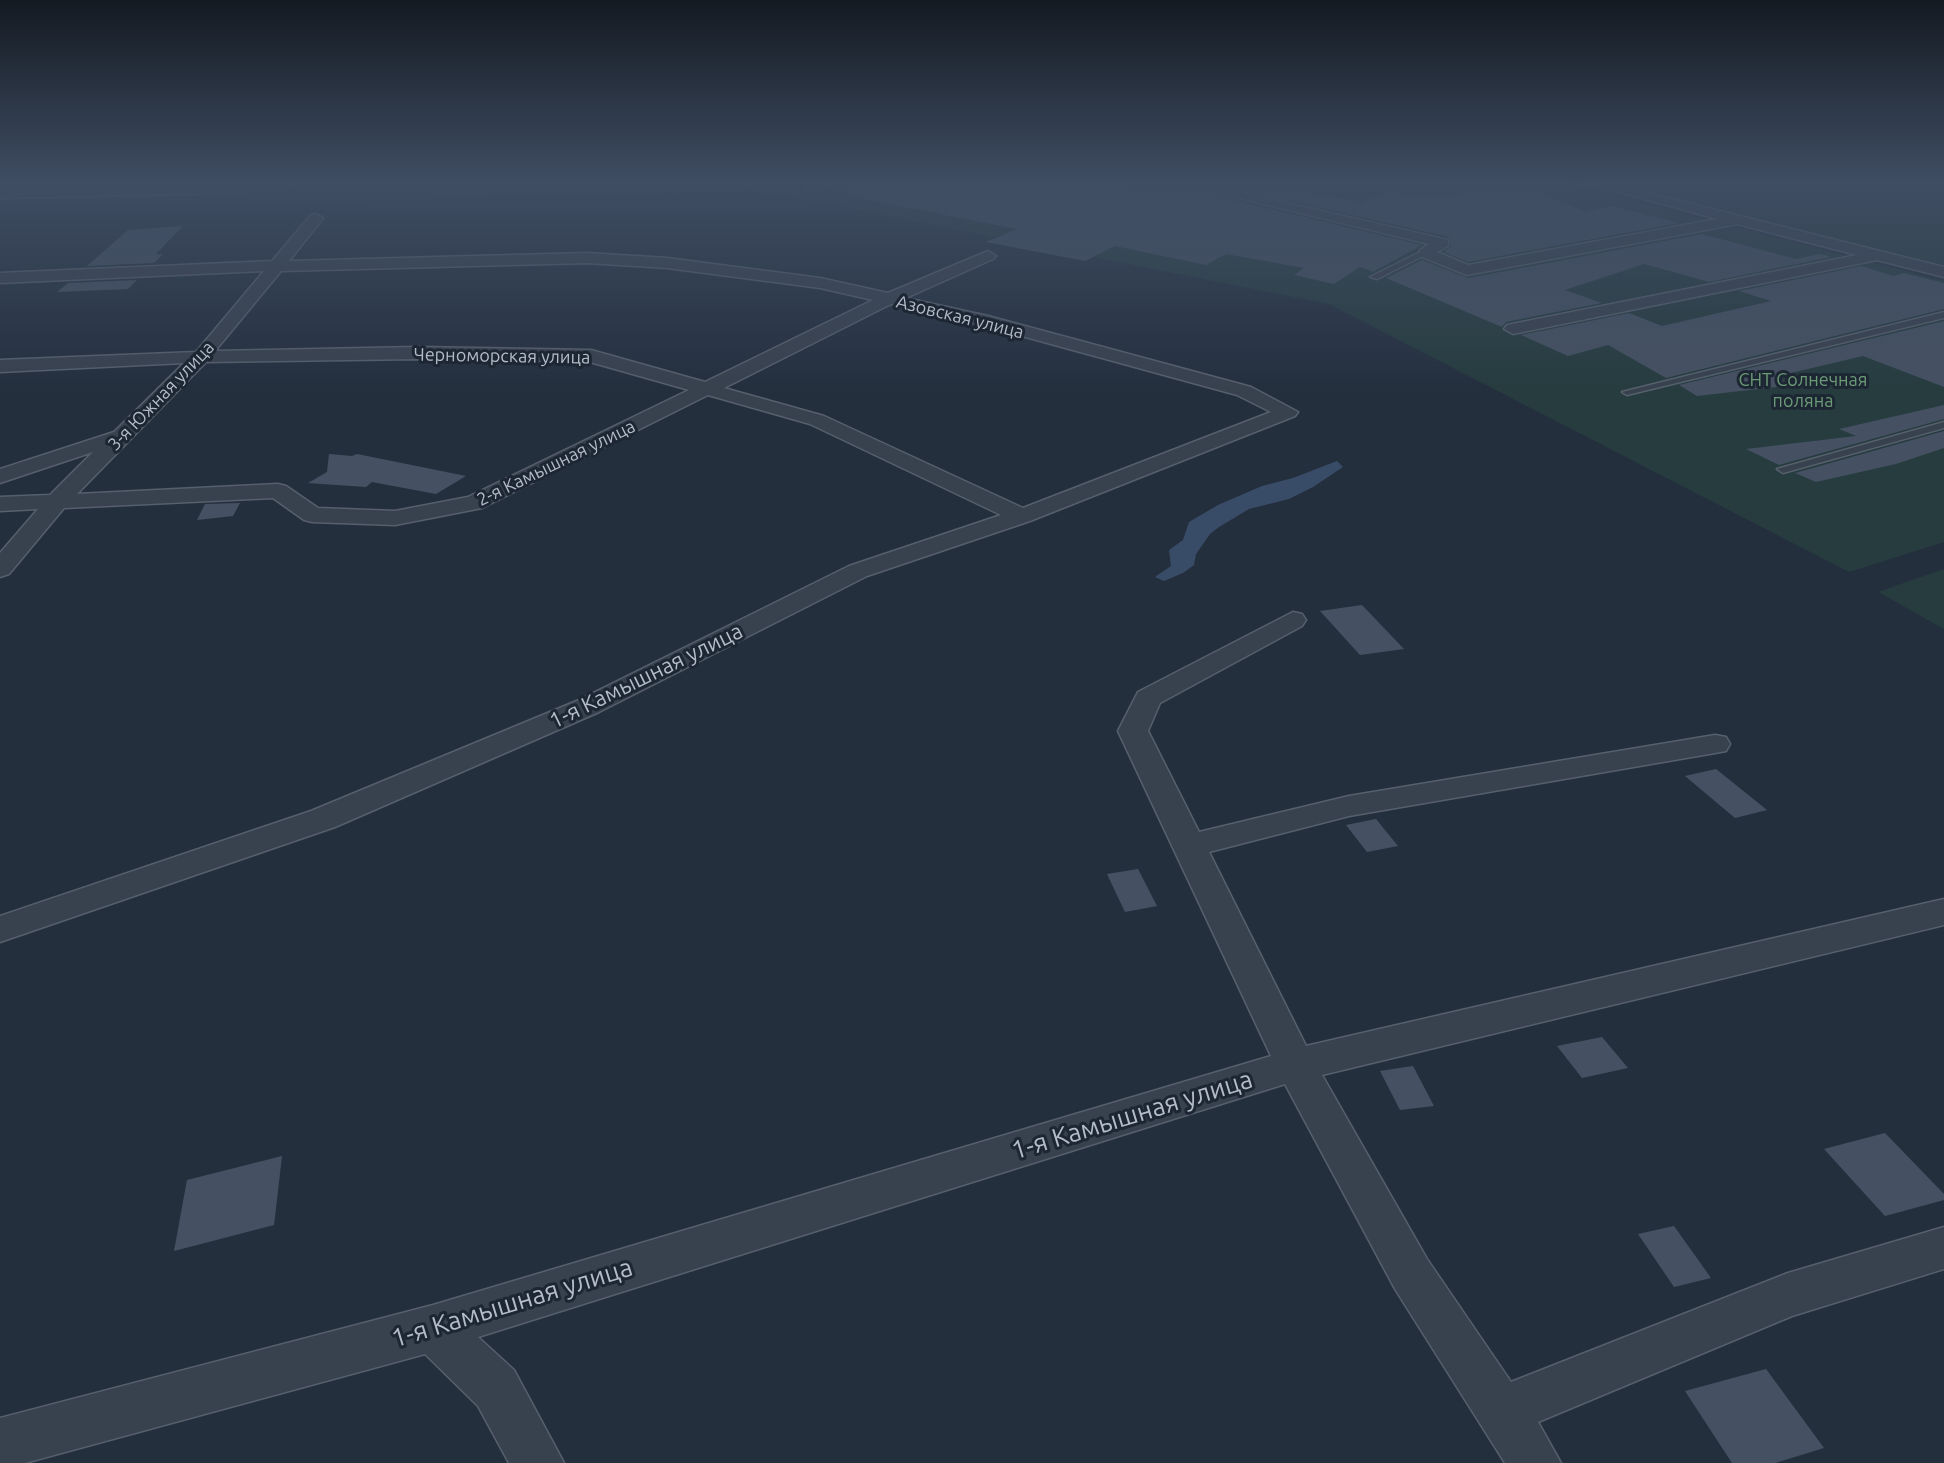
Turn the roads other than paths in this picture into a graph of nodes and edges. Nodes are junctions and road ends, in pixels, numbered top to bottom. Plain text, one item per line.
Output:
1 (287, 251) edge
2 (1428, 251) edge
3 (1567, 251) edge
4 (1864, 251) edge
5 (1425, 253) junction
6 (1878, 255) junction
7 (988, 256) dead end
8 (274, 266) junction
9 (1944, 272) edge
10 (1374, 277) dead end
11 (0, 278) edge
12 (889, 299) junction
13 (1944, 315) edge
14 (1513, 329) dead end
15 (201, 357) junction
16 (0, 366) edge
17 (709, 389) junction
18 (1627, 392) dead end
19 (1288, 412) joint
20 (1944, 425) edge
21 (125, 435) junction
22 (1783, 469) dead end
23 (0, 476) edge
24 (58, 500) junction
25 (0, 504) edge
26 (1022, 516) junction
27 (0, 569) edge
28 (1293, 620) dead end
29 (1715, 744) dead end
30 (1189, 846) junction
31 (1944, 912) edge
32 (0, 929) edge
33 (1295, 1065) junction
34 (1944, 1248) edge
35 (433, 1328) junction
36 (1500, 1412) junction
37 (0, 1444) edge
38 (538, 1463) edge
39 (1535, 1463) edge

1 - 8 street, 3-я Южная улица
2 - 5 street
3 - 5 street
4 - 6 street
5 - 10 lane
6 - 9 street
6 - 14 street
7 - 12 street, 2-я Камышная улица
8 - 11 street, Азовская улица
8 - 12 street, Азовская улица
8 - 15 street, 3-я Южная улица
12 - 17 street, 2-я Камышная улица
12 - 19 street, Азовская улица
13 - 18 lane
15 - 16 street, Черноморская улица
15 - 17 street, Черноморская улица
15 - 21 street, 3-я Южная улица
17 - 24 street, 2-я Камышная улица
17 - 26 street, Черноморская улица
19 - 26 street, 1-я Камышная улица
20 - 22 lane
21 - 23 street
21 - 24 street, 3-я Южная улица
24 - 25 street, 2-я Камышная улица
24 - 27 street, 3-я Южная улица
26 - 32 street, 1-я Камышная улица
28 - 30 street
29 - 30 street
30 - 33 street
31 - 33 street, 1-я Камышная улица
33 - 35 street, 1-я Камышная улица
33 - 36 street
34 - 36 street
35 - 37 street, 1-я Камышная улица
35 - 38 street
36 - 39 street

